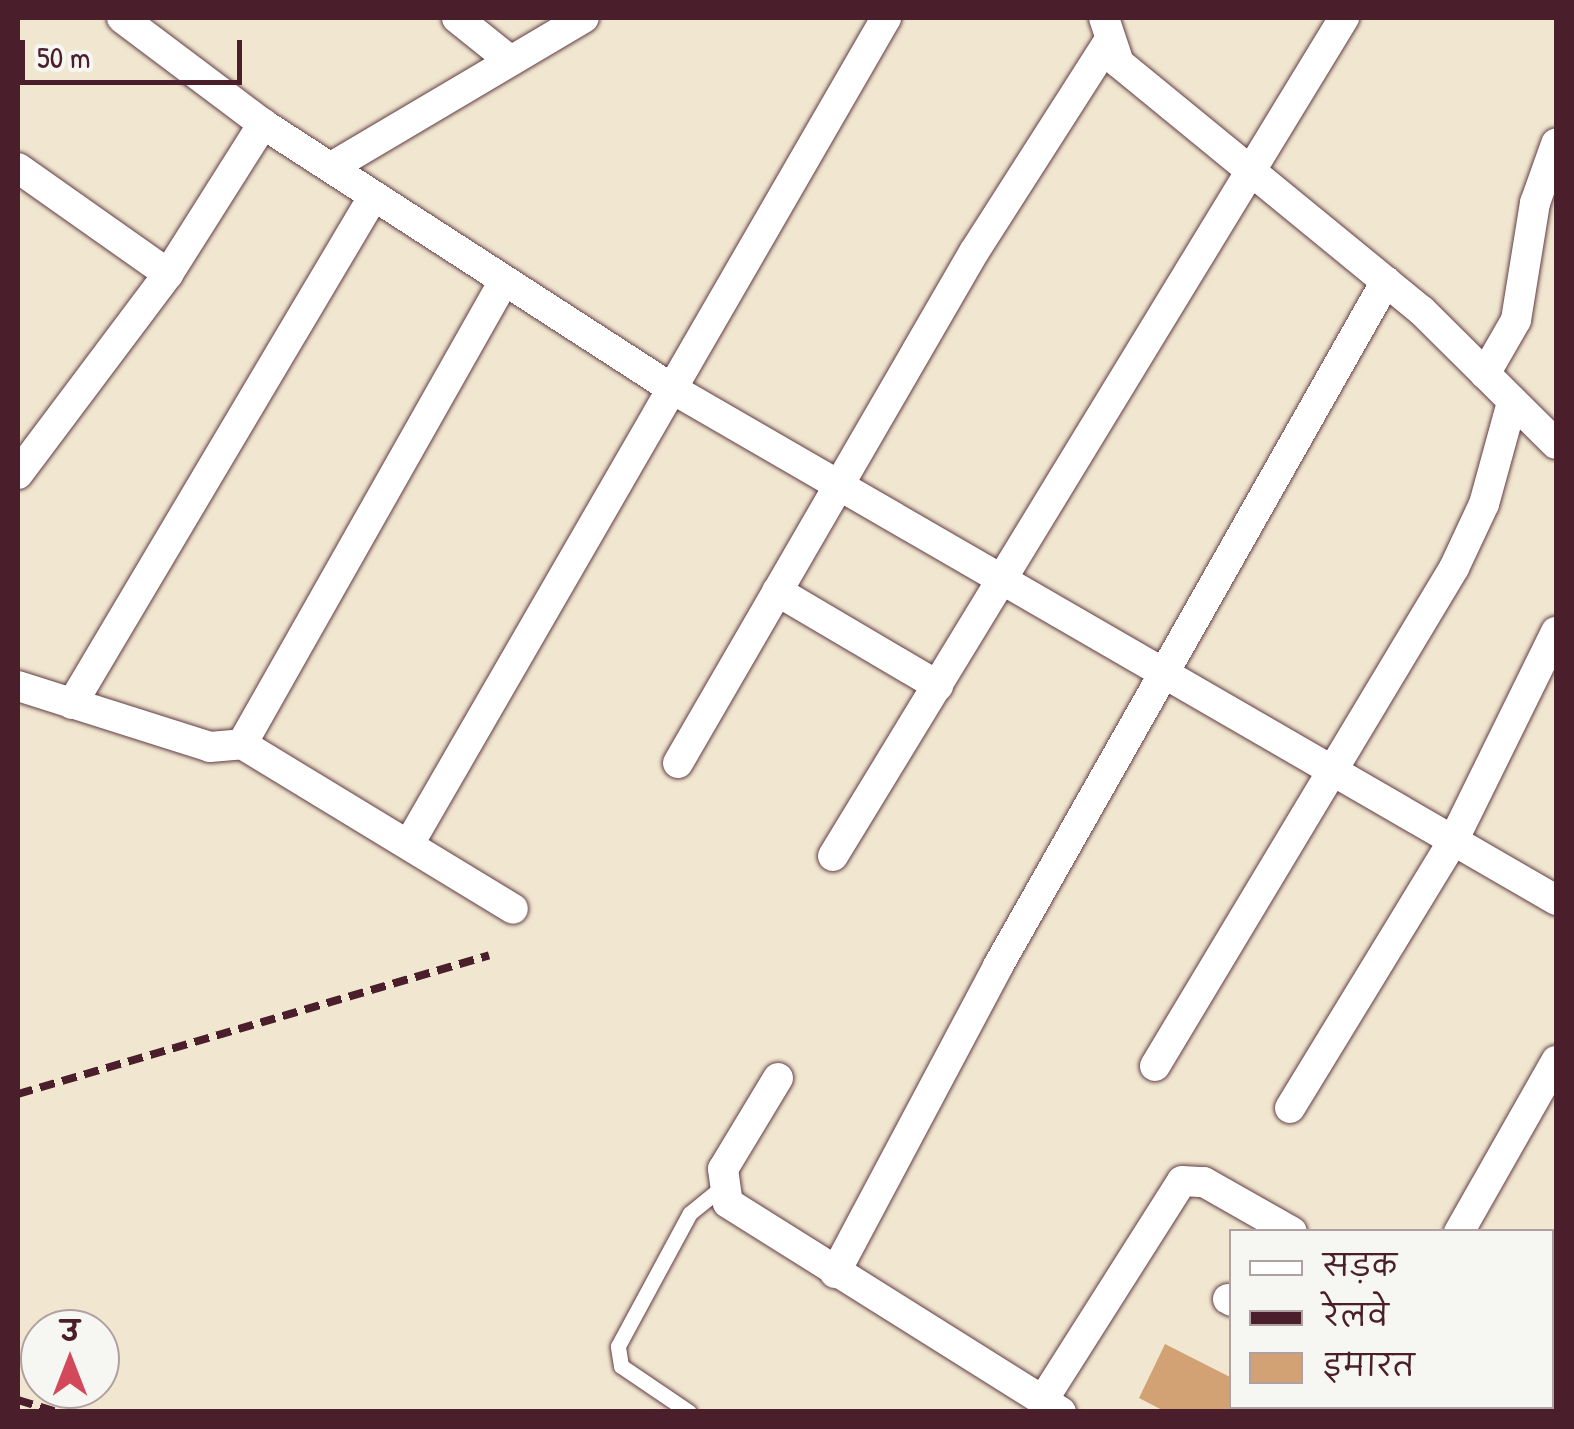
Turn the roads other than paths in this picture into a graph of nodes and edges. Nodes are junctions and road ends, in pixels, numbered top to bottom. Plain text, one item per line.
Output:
1 (122, 18) edge
2 (456, 18) edge
3 (584, 18) edge
4 (886, 18) edge
5 (1344, 18) edge
6 (1105, 31) edge
7 (507, 58) junction
8 (263, 124) junction
9 (1556, 144) edge
10 (336, 166) junction
11 (1249, 174) junction
12 (22, 181) edge
13 (373, 196) junction
14 (168, 274) junction
15 (504, 281) junction
16 (1386, 281) junction
17 (1485, 374) junction
18 (670, 387) junction
19 (1512, 402) junction
20 (1556, 444) edge
21 (18, 474) edge
22 (840, 481) junction
23 (1005, 578) junction
24 (777, 590) junction
25 (1556, 632) edge
26 (1170, 672) junction
27 (18, 686) edge
28 (938, 686) junction
29 (72, 704) junction
30 (242, 744) junction
31 (678, 763) dead end
32 (1327, 769) junction
33 (1454, 838) junction
34 (408, 844) junction
35 (833, 856) dead end
36 (1556, 900) edge
37 (513, 909) dead end
38 (1556, 1061) edge
39 (1155, 1066) dead end
40 (778, 1078) dead end
41 (1290, 1108) dead end
42 (720, 1190) junction
43 (1287, 1229) edge
44 (1461, 1229) edge
45 (835, 1273) junction
46 (1040, 1404) edge
47 (689, 1412) edge

1 - 8 street
2 - 7 street
3 - 7 street
4 - 18 street
5 - 11 street
6 - 11 street
6 - 22 street
7 - 10 street
8 - 10 street
8 - 14 street
9 - 17 street
10 - 13 street
11 - 16 street
11 - 23 street
12 - 14 street
13 - 15 street
13 - 29 street
14 - 21 street
15 - 18 street
15 - 30 street
16 - 17 street
16 - 26 street
17 - 19 street
18 - 22 street
18 - 34 street
19 - 20 street
19 - 32 street
22 - 23 street
22 - 24 street
23 - 26 street
23 - 28 street
24 - 28 street
24 - 31 street
25 - 33 street
26 - 32 street
26 - 45 street
27 - 29 street
28 - 35 street
29 - 30 street
30 - 34 street
32 - 33 street
32 - 39 street
33 - 36 street
33 - 41 street
34 - 37 street
38 - 44 street
40 - 42 street
42 - 45 street
42 - 47 lane
43 - 46 street
45 - 46 street

